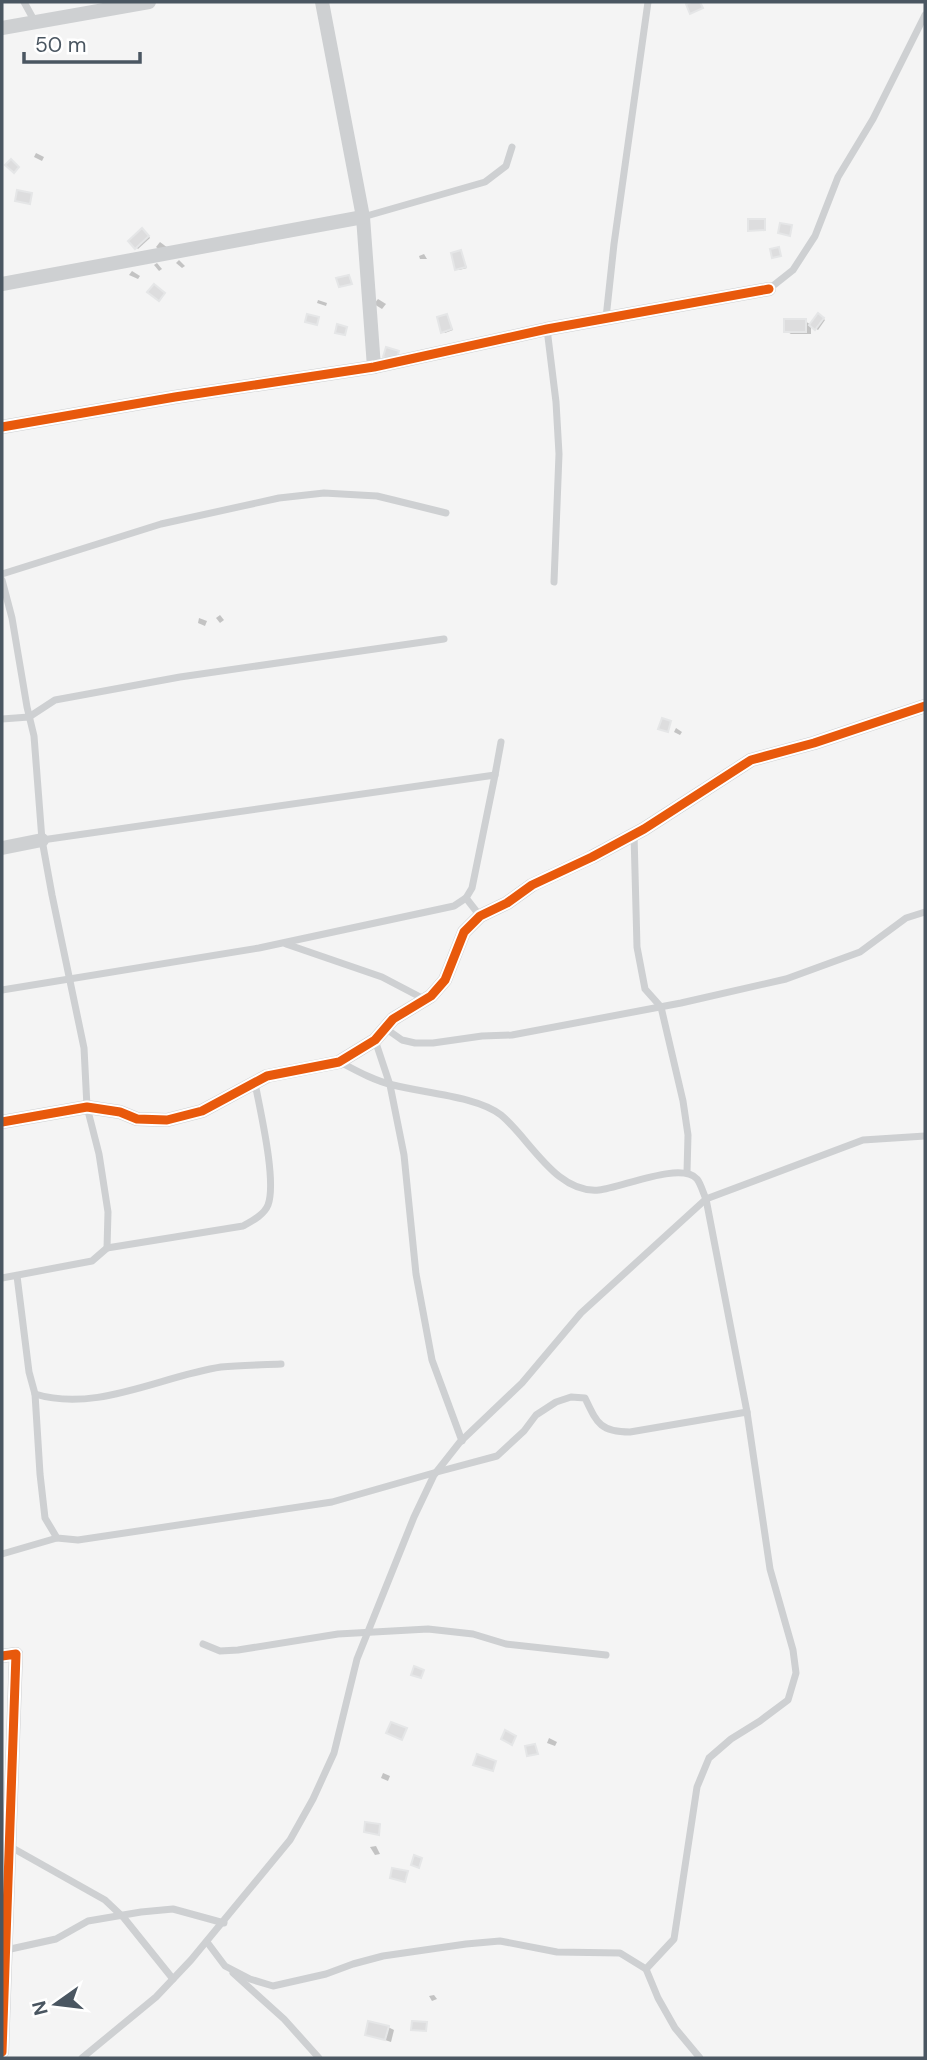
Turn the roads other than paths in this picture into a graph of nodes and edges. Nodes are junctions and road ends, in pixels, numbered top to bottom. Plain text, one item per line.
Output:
1 (23, 2) edge
2 (149, 2) edge
3 (322, 2) edge
4 (648, 2) edge
5 (925, 15) edge
6 (35, 22) junction
7 (2, 28) edge
8 (512, 148) dead end
9 (363, 217) junction
10 (2, 284) edge
11 (769, 289) joint
12 (606, 318) junction
13 (547, 329) junction
14 (374, 367) junction
15 (2, 427) edge
16 (446, 513) dead end
17 (2, 573) edge
18 (2, 580) edge
19 (554, 582) dead end
20 (444, 639) dead end
21 (925, 706) edge
22 (29, 717) junction
23 (2, 719) edge
24 (501, 742) dead end
25 (495, 775) junction
26 (634, 834) junction
27 (43, 840) junction
28 (2, 848) edge
29 (466, 898) junction
30 (925, 912) edge
31 (480, 916) junction
32 (283, 943) junction
33 (70, 978) junction
34 (2, 990) edge
35 (425, 999) junction
36 (661, 1007) junction
37 (386, 1028) junction
38 (375, 1040) junction
39 (339, 1062) junction
40 (255, 1083) junction
41 (390, 1084) junction
42 (88, 1107) junction
43 (2, 1122) edge
44 (925, 1136) edge
45 (687, 1172) junction
46 (706, 1199) junction
47 (107, 1248) junction
48 (17, 1276) junction
49 (2, 1278) edge
50 (281, 1364) dead end
51 (36, 1394) junction
52 (747, 1412) junction
53 (462, 1441) junction
54 (437, 1472) junction
55 (57, 1538) junction
56 (2, 1554) edge
57 (368, 1632) junction
58 (203, 1644) dead end
59 (606, 1655) dead end
60 (2, 1656) edge
61 (5, 1845) edge
62 (121, 1916) junction
63 (224, 1923) junction
64 (207, 1942) junction
65 (4, 1950) edge
66 (225, 1966) junction
67 (646, 1969) junction
68 (173, 1979) junction
69 (2, 2052) edge
70 (82, 2058) edge
71 (319, 2058) edge
72 (700, 2058) edge

1 - 6 lane
2 - 6 street
3 - 9 street
4 - 12 lane
5 - 11 lane
6 - 7 street
8 - 9 lane
9 - 10 street
9 - 14 street
11 - 12 street
12 - 13 street
13 - 14 street
13 - 19 lane
14 - 15 street
16 - 17 lane
18 - 22 lane
20 - 22 lane
21 - 26 street
22 - 23 lane
22 - 27 lane
24 - 25 lane
25 - 27 lane
25 - 29 lane
26 - 31 street
26 - 36 lane
27 - 28 street
27 - 33 lane
29 - 31 lane
29 - 32 lane
30 - 36 lane
31 - 35 street
32 - 33 lane
32 - 35 lane
33 - 34 lane
33 - 42 lane
35 - 37 street
36 - 37 lane
36 - 45 lane
37 - 38 street
38 - 39 street
38 - 41 lane
39 - 40 street
39 - 41 lane
40 - 42 street
40 - 47 lane
41 - 45 lane
41 - 53 lane
42 - 43 street
42 - 47 lane
44 - 46 lane
45 - 46 lane
46 - 52 lane
46 - 53 lane
47 - 48 lane
48 - 49 lane
48 - 51 lane
50 - 51 lane
51 - 55 lane
52 - 54 lane
52 - 67 lane
53 - 54 lane
54 - 55 lane
54 - 57 lane
55 - 56 lane
57 - 58 lane
57 - 59 lane
57 - 63 lane
60 - 61 street
61 - 62 lane
61 - 65 street
62 - 63 lane
62 - 65 lane
62 - 68 lane
63 - 64 lane
64 - 66 lane
64 - 68 lane
65 - 69 street
66 - 67 lane
66 - 71 lane
67 - 72 lane
68 - 70 lane

